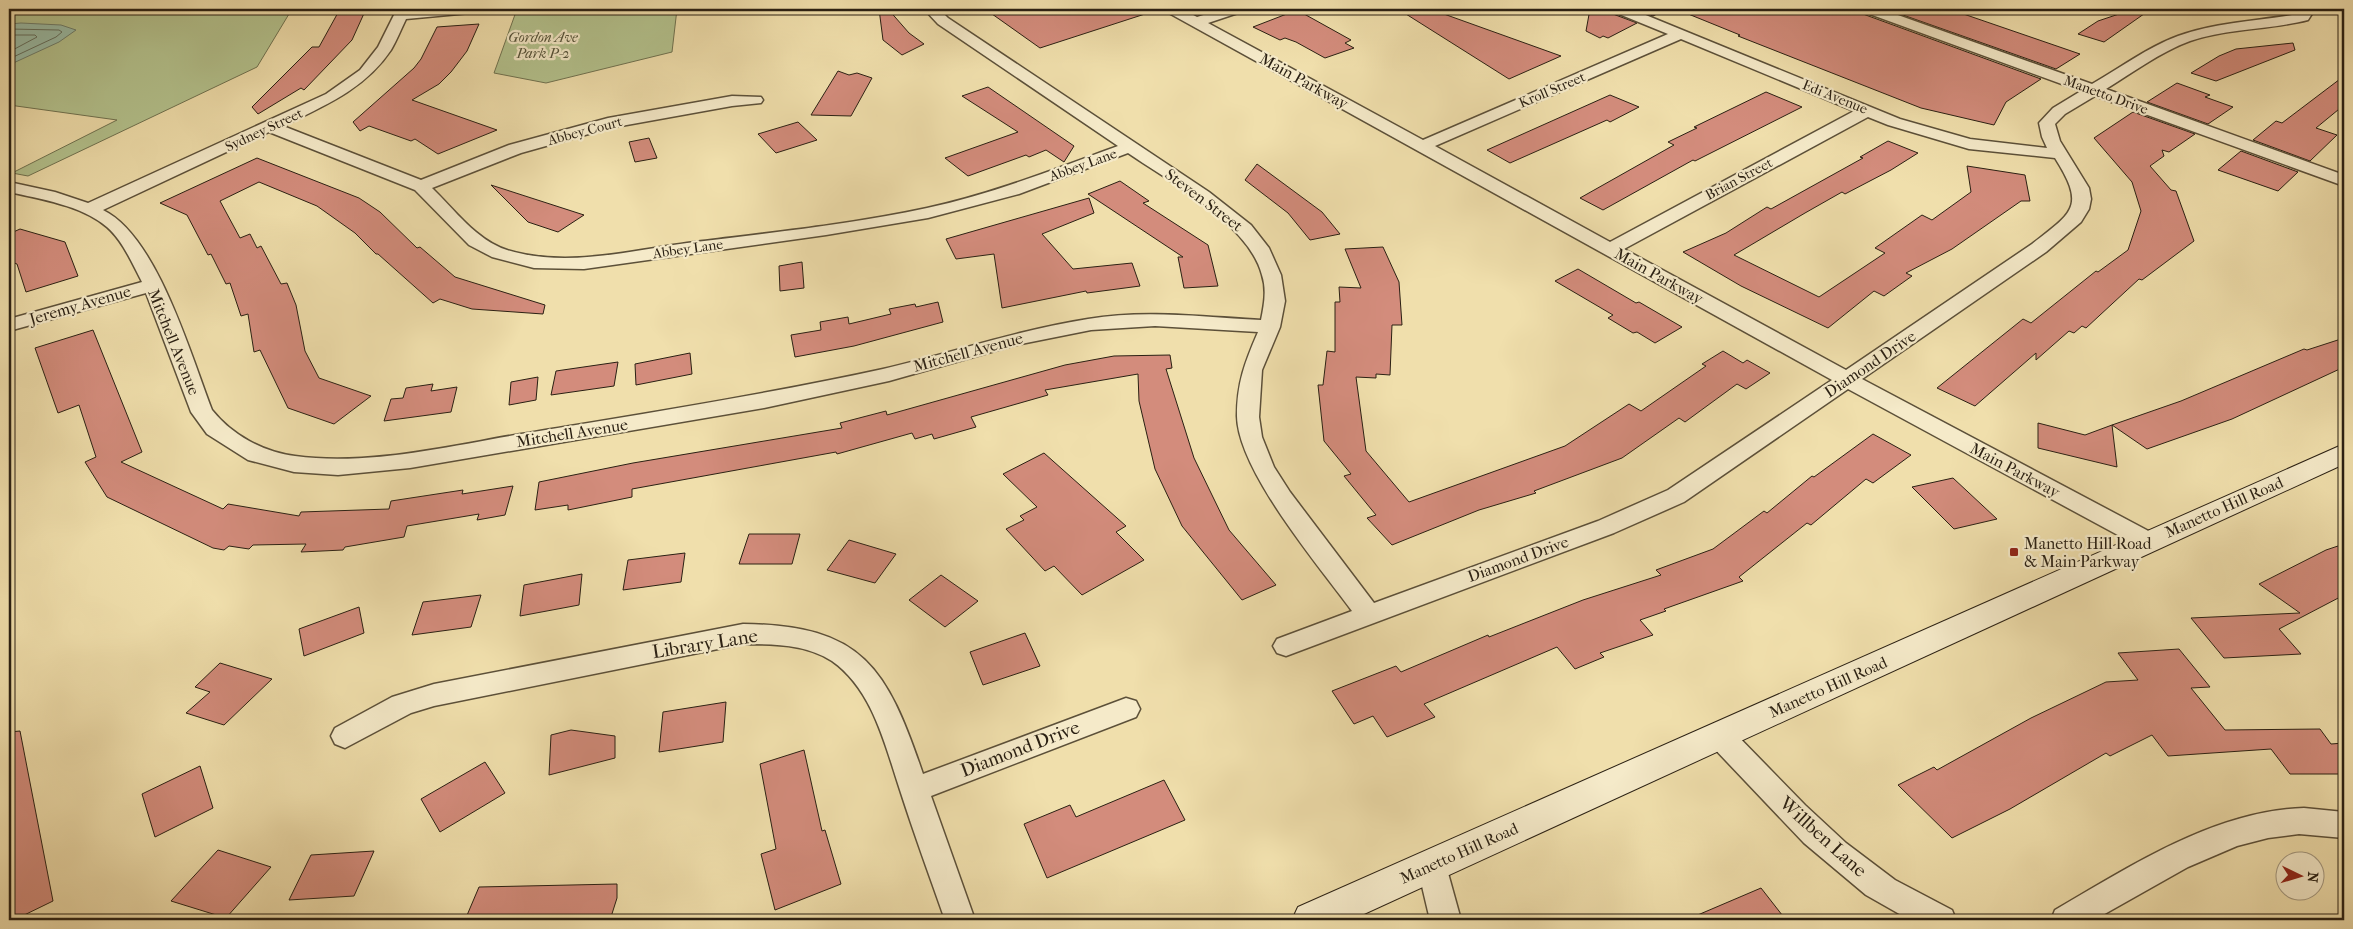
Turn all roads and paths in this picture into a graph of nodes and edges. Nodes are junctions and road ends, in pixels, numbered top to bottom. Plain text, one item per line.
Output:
1 (470, 9) edge
2 (932, 9) edge
3 (1172, 9) edge
4 (1236, 9) edge
5 (1619, 9) edge
6 (1869, 9) edge
7 (2308, 9) edge
8 (402, 12) edge
9 (1197, 22) junction
10 (1681, 34) junction
11 (2095, 91) junction
12 (755, 100) dead end
13 (1869, 111) junction
14 (271, 127) junction
15 (1422, 146) junction
16 (1130, 148) junction
17 (2060, 154) junction
18 (2344, 181) edge
19 (421, 186) junction
20 (9, 187) edge
21 (90, 209) junction
22 (1610, 249) junction
23 (152, 285) junction
24 (9, 325) edge
25 (1270, 327) junction
26 (1848, 380) junction
27 (2344, 453) edge
28 (2148, 542) junction
29 (1368, 614) junction
30 (1286, 646) dead end
31 (1126, 709) dead end
32 (1719, 735) junction
33 (345, 736) dead end
34 (914, 790) junction
35 (2344, 825) edge
36 (1432, 865) junction
37 (960, 920) edge
38 (1311, 920) edge
39 (1446, 920) edge
40 (1941, 920) edge
41 (2066, 920) edge

1 - 8 street
2 - 16 street, Steven Street
3 - 9 street, Main Parkway
4 - 9 street
5 - 10 street, Edi Avenue
6 - 11 street, Manetto Drive
7 - 11 street, Diamond Drive
8 - 14 street, Sydney Street
9 - 15 street, Main Parkway
10 - 13 street, Edi Avenue
10 - 15 street, Kroll Street
11 - 17 street, Diamond Drive
11 - 18 street, Manetto Drive
12 - 19 street, Abbey Court
13 - 17 street, Edi Avenue
13 - 22 street, Brian Street
14 - 19 street, Abbey Lane
14 - 21 street, Sydney Street
15 - 22 street, Main Parkway
16 - 19 street, Abbey Lane
16 - 25 street, Steven Street
17 - 26 street, Diamond Drive
20 - 21 street, Mitchell Avenue
21 - 23 street, Mitchell Avenue
22 - 26 street, Main Parkway
23 - 24 street, Jeremy Avenue
23 - 25 street, Mitchell Avenue
25 - 29 street, Steven Street
26 - 28 street, Main Parkway
26 - 29 street, Diamond Drive
27 - 28 main road, Manetto Hill Road
28 - 32 main road, Manetto Hill Road
29 - 30 street, Diamond Drive
31 - 34 street, Diamond Drive
32 - 36 main road, Manetto Hill Road
32 - 40 street, Willben Lane
33 - 34 street, Library Lane
34 - 37 street, Library Lane
35 - 41 street
36 - 38 main road, Manetto Hill Road
36 - 39 street

